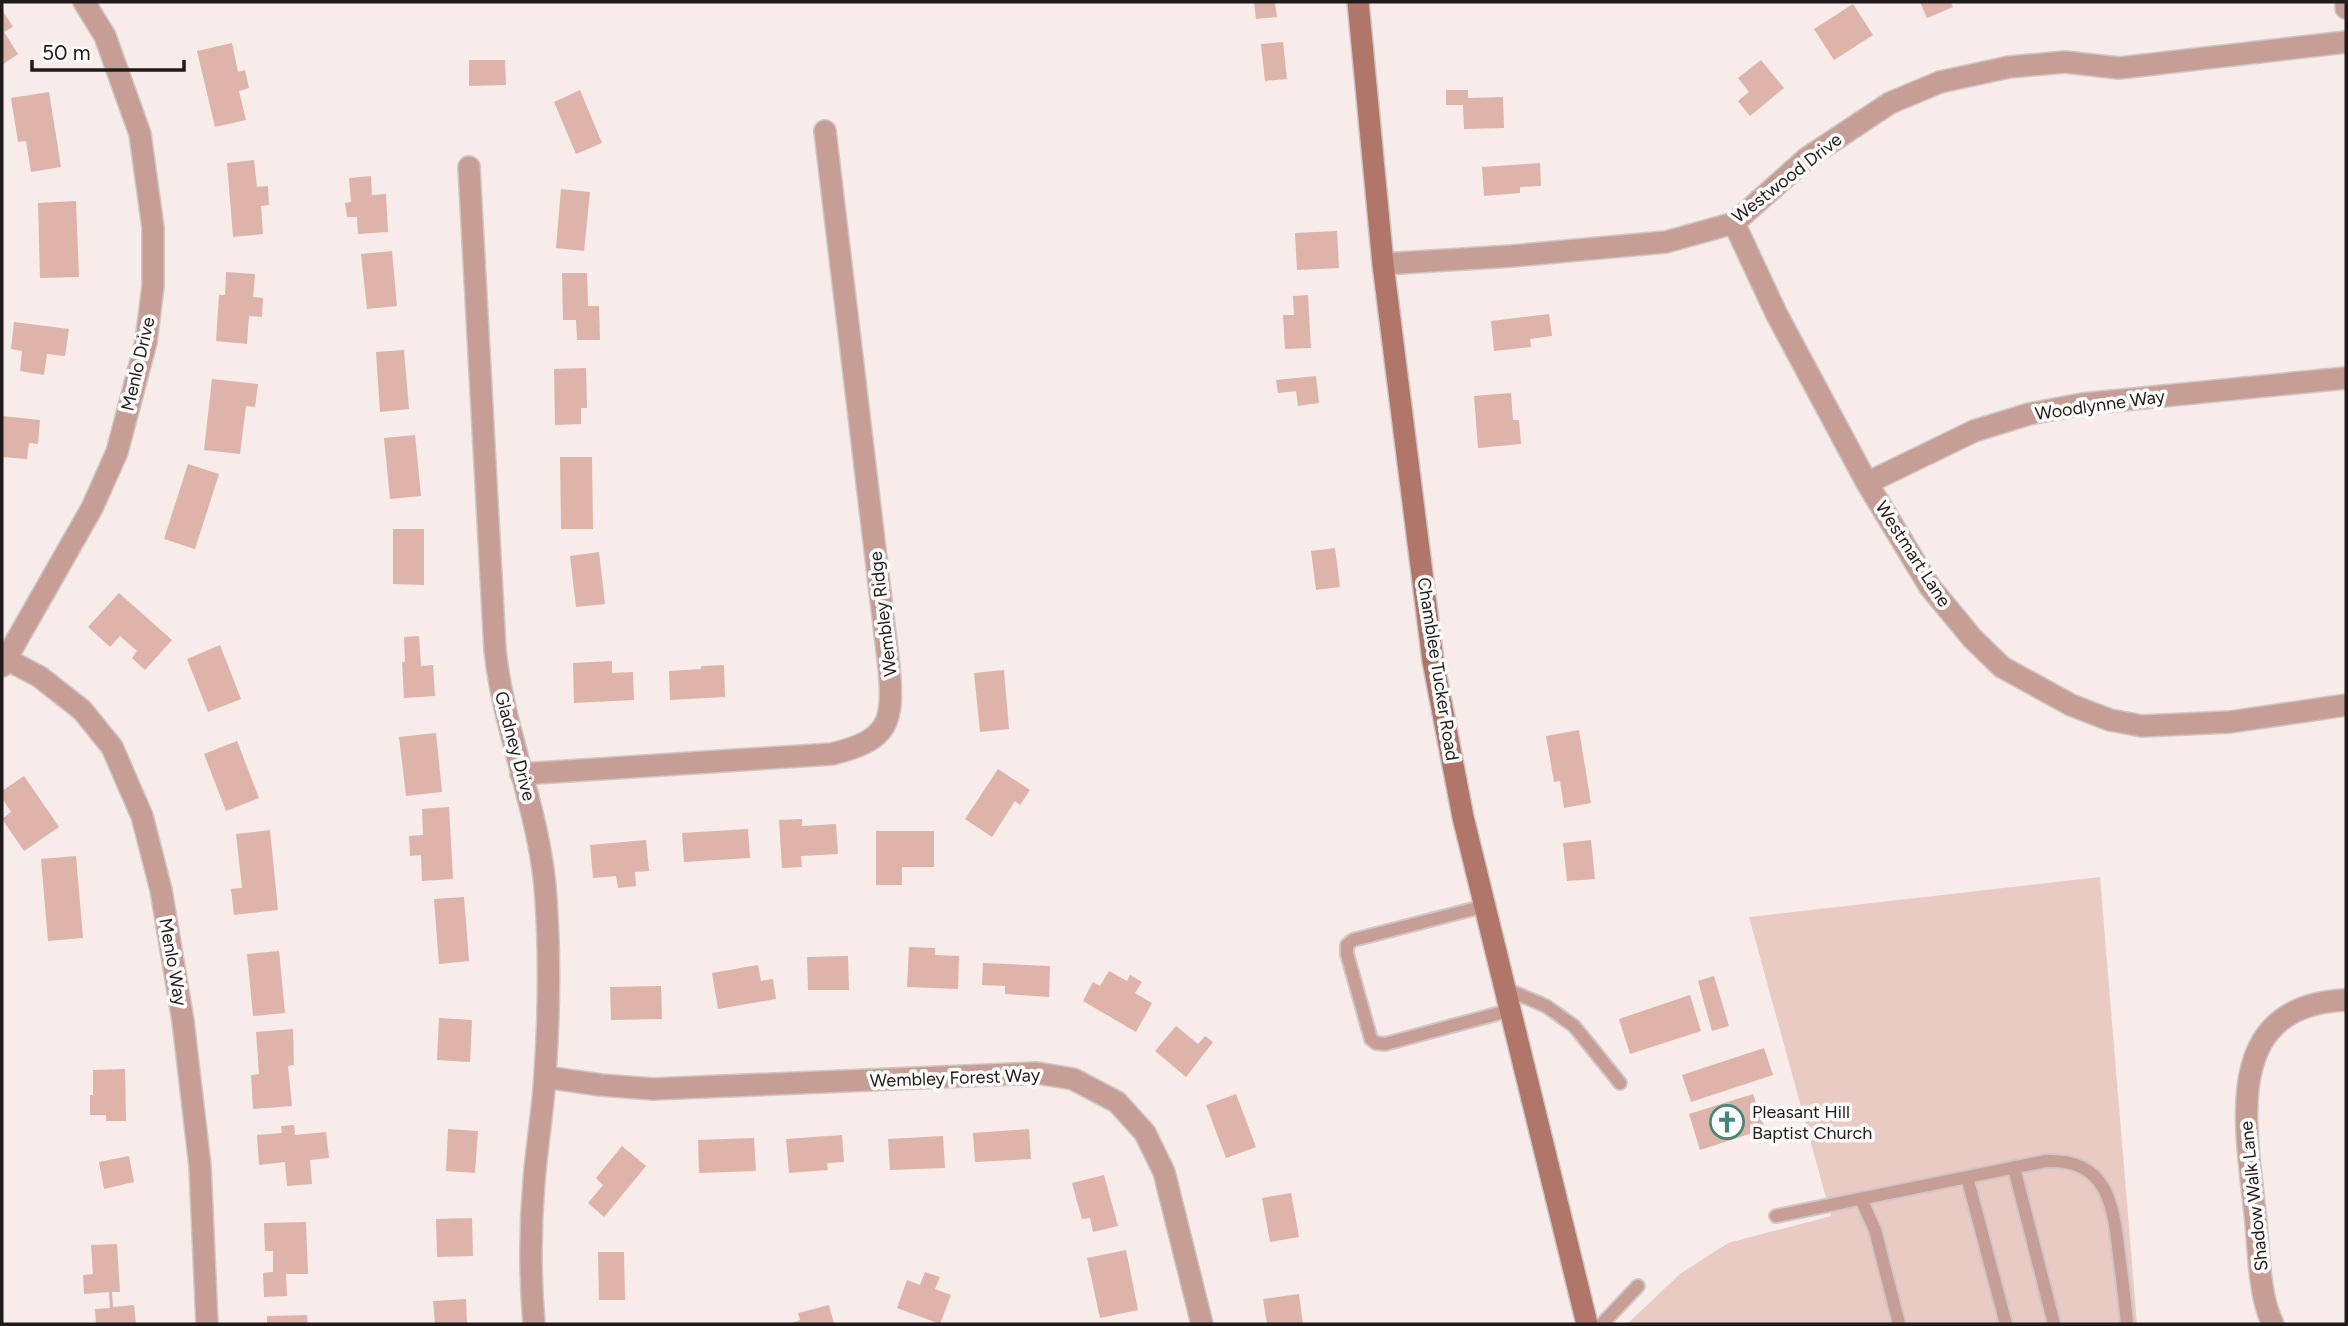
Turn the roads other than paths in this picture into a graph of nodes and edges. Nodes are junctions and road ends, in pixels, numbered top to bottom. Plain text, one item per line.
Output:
1 (84, 2) edge
2 (1358, 2) edge
3 (2346, 2) edge
4 (2346, 8) edge
5 (2346, 42) edge
6 (825, 131) dead end
7 (469, 167) dead end
8 (1734, 223) junction
9 (1383, 264) junction
10 (2346, 378) edge
11 (1867, 483) junction
12 (4, 663) edge
13 (2346, 705) edge
14 (521, 774) junction
15 (1485, 906) junction
16 (1506, 989) junction
17 (2346, 1000) edge
18 (1511, 1010) junction
19 (545, 1077) junction
20 (1620, 1083) dead end
21 (2014, 1168) junction
22 (1967, 1177) junction
23 (1861, 1199) junction
24 (1776, 1216) dead end
25 (1638, 1286) dead end
26 (207, 1324) edge
27 (534, 1324) edge
28 (1202, 1324) edge
29 (1587, 1324) edge
30 (1602, 1324) edge
31 (1899, 1324) edge
32 (2006, 1324) edge
33 (2054, 1324) edge
34 (2127, 1324) edge
35 (2273, 1324) edge

1 - 12 street, Menlo Drive
2 - 9 main road, Chamblee Tucker Road
3 - 4 street
5 - 8 street, Westwood Drive
6 - 14 street, Wembley Ridge
7 - 14 street, Gladney Drive
8 - 9 street, Westwood Drive
8 - 11 street, Westmart Lane
9 - 15 main road, Chamblee Tucker Road
10 - 11 street, Woodlynne Way
11 - 13 street, Westmart Lane
12 - 26 street, Menlo Way
14 - 19 street, Gladney Drive
15 - 16 main road, Chamblee Tucker Road
15 - 18 lane
16 - 18 main road, Chamblee Tucker Road
16 - 20 lane
17 - 35 street, Shadow Walk Lane
18 - 29 main road, Chamblee Tucker Road
19 - 27 street, Gladney Drive
19 - 28 street, Wembley Forest Way
21 - 22 lane
21 - 33 lane
21 - 34 lane
22 - 23 lane
22 - 32 lane
23 - 24 lane
23 - 31 lane
25 - 30 lane

